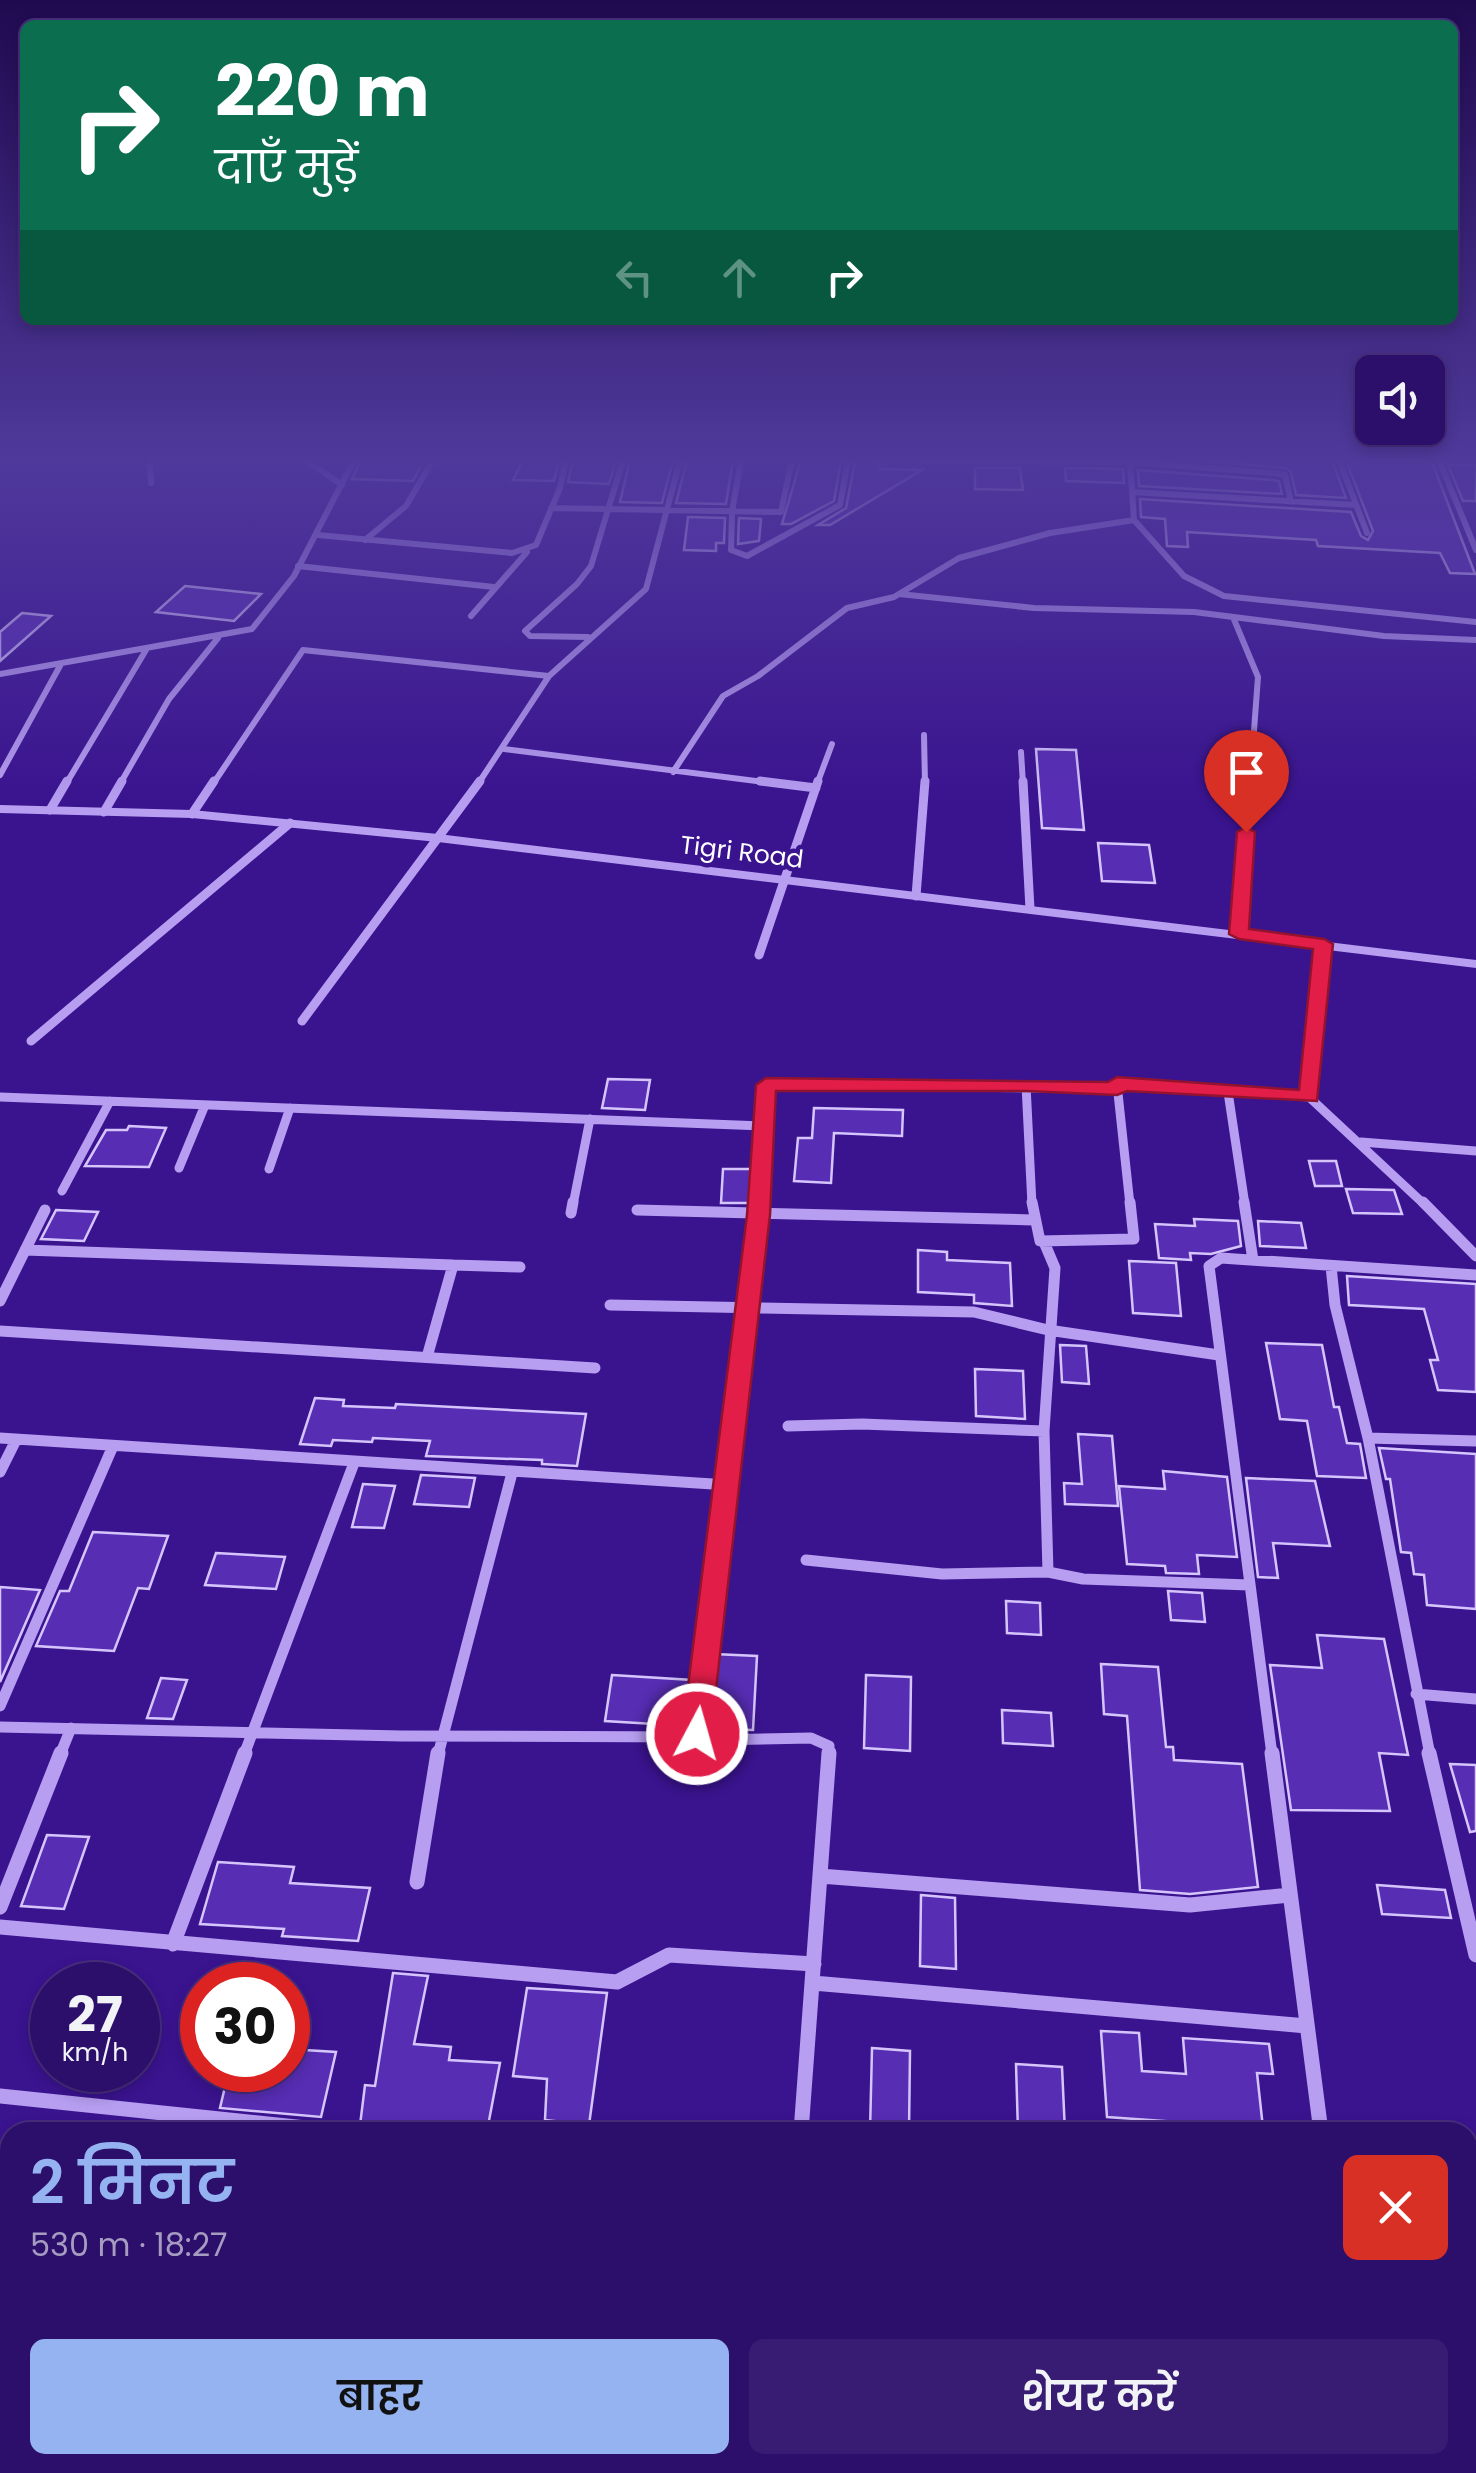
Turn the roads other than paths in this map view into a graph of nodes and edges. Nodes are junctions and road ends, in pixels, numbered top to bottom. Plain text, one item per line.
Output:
1 (292, 575) edge
2 (382, 575) edge
3 (506, 575) edge
4 (585, 575) edge
5 (652, 575) edge
6 (931, 575) edge
7 (1183, 575) edge
8 (494, 588) junction
9 (899, 594) junction
10 (471, 616) dead end
11 (1233, 617) junction
12 (1476, 622) edge
13 (590, 636) junction
14 (218, 638) junction
15 (1476, 640) edge
16 (146, 650) junction
17 (62, 664) junction
18 (0, 674) edge
19 (548, 676) junction
20 (924, 735) dead end
21 (832, 744) dead end
22 (504, 749) junction
23 (1021, 752) dead end
24 (673, 772) junction
25 (0, 775) edge
26 (816, 788) junction
27 (0, 809) edge
28 (50, 810) junction
29 (104, 812) junction
30 (192, 814) junction
31 (290, 823) junction
32 (438, 838) junction
33 (782, 880) junction
34 (916, 896) junction
35 (1030, 909) junction
36 (1239, 934) junction
37 (1324, 944) junction
38 (760, 955) dead end
39 (1476, 964) edge
40 (302, 1021) dead end
41 (32, 1042) dead end
42 (1026, 1085) junction
43 (1117, 1089) junction
44 (1228, 1092) junction
45 (0, 1097) edge
46 (1309, 1097) junction
47 (110, 1101) junction
48 (205, 1105) junction
49 (290, 1108) junction
50 (590, 1120) junction
51 (763, 1126) junction
52 (1360, 1142) junction
53 (1476, 1151) edge
54 (179, 1168) dead end
55 (269, 1169) dead end
56 (62, 1190) dead end
57 (45, 1210) dead end
58 (637, 1210) dead end
59 (570, 1212) dead end
60 (758, 1215) junction
61 (1033, 1220) junction
62 (1044, 1242) junction
63 (26, 1250) junction
64 (1476, 1256) edge
65 (1253, 1260) junction
66 (454, 1265) junction
67 (1331, 1266) junction
68 (520, 1267) dead end
69 (1476, 1275) edge
70 (0, 1301) edge
71 (610, 1305) dead end
72 (748, 1309) junction
73 (1048, 1330) junction
74 (0, 1331) edge
75 (1219, 1355) junction
76 (427, 1357) junction
77 (595, 1368) dead end
78 (788, 1426) dead end
79 (1044, 1431) junction
80 (0, 1438) edge
81 (1368, 1438) junction
82 (16, 1440) junction
83 (1476, 1441) edge
84 (113, 1446) junction
85 (354, 1464) junction
86 (0, 1472) edge
87 (512, 1473) junction
88 (728, 1485) junction
89 (806, 1560) dead end
90 (1048, 1572) junction
91 (1249, 1586) junction
92 (1416, 1694) junction
93 (1476, 1698) edge
94 (0, 1706) edge
95 (0, 1726) edge
96 (70, 1728) junction
97 (254, 1731) junction
98 (441, 1736) junction
99 (698, 1737) junction
100 (820, 1876) junction
101 (416, 1882) dead end
102 (1469, 1893) edge
103 (1290, 1896) junction
104 (0, 1906) edge
105 (0, 1928) edge
106 (173, 1944) junction
107 (1476, 1955) edge
108 (814, 1964) junction
109 (812, 1983) junction
110 (1307, 2026) junction
111 (0, 2096) edge
112 (248, 2122) edge
113 (803, 2122) edge
114 (1320, 2122) edge

1 - 14 street
2 - 8 street
3 - 8 street
4 - 13 street
5 - 13 street
6 - 9 street
7 - 12 street
8 - 10 street
9 - 11 street
9 - 24 street
11 - 15 street
11 - 36 street
13 - 19 street
14 - 16 street
14 - 29 street
16 - 17 street
16 - 28 street
17 - 18 street
17 - 25 street
19 - 22 street
19 - 30 street
20 - 34 street
21 - 26 street
22 - 24 street
22 - 32 street
23 - 35 street
24 - 26 street
26 - 33 street
27 - 28 street, Tigri Road
28 - 29 street, Tigri Road
29 - 30 street, Tigri Road
30 - 31 street, Tigri Road
31 - 32 street, Tigri Road
31 - 41 street
32 - 33 street, Tigri Road
32 - 40 street
33 - 34 street, Tigri Road
33 - 38 street
34 - 35 street, Tigri Road
35 - 36 street, Tigri Road
36 - 37 street, Tigri Road
37 - 39 street, Tigri Road
37 - 46 street
42 - 43 street
42 - 51 street
42 - 61 street
43 - 44 street
43 - 62 street
44 - 46 street
44 - 65 street
45 - 47 street
46 - 52 street
47 - 48 street
47 - 56 street
48 - 49 street
48 - 54 street
49 - 50 street
49 - 55 street
50 - 51 street
50 - 59 street
51 - 60 street
52 - 53 street
52 - 64 street
57 - 63 street
58 - 60 street
60 - 61 street
60 - 72 street
61 - 62 street
62 - 73 street
63 - 66 street
63 - 70 street
65 - 67 street
65 - 75 street
66 - 68 street
66 - 76 street
67 - 69 street
67 - 81 street
71 - 72 street
72 - 73 street
72 - 88 street
73 - 75 street
73 - 79 street
74 - 76 street
75 - 91 street
76 - 77 street
78 - 79 street
79 - 90 street
80 - 82 street
81 - 83 street
81 - 92 street
82 - 84 street
82 - 86 street
84 - 85 street
84 - 94 street
85 - 87 street
85 - 97 street
87 - 88 street
87 - 98 street
88 - 99 street
89 - 90 street
90 - 91 street
91 - 103 street
92 - 93 street
92 - 102 street
95 - 96 street
96 - 97 street
96 - 104 street
97 - 98 street
97 - 106 street
98 - 99 street
98 - 101 street
99 - 100 street
100 - 103 street
100 - 108 street
102 - 107 street
103 - 110 street
105 - 106 street
106 - 108 street
108 - 109 street
109 - 110 street
109 - 113 street
110 - 114 street
111 - 112 street

